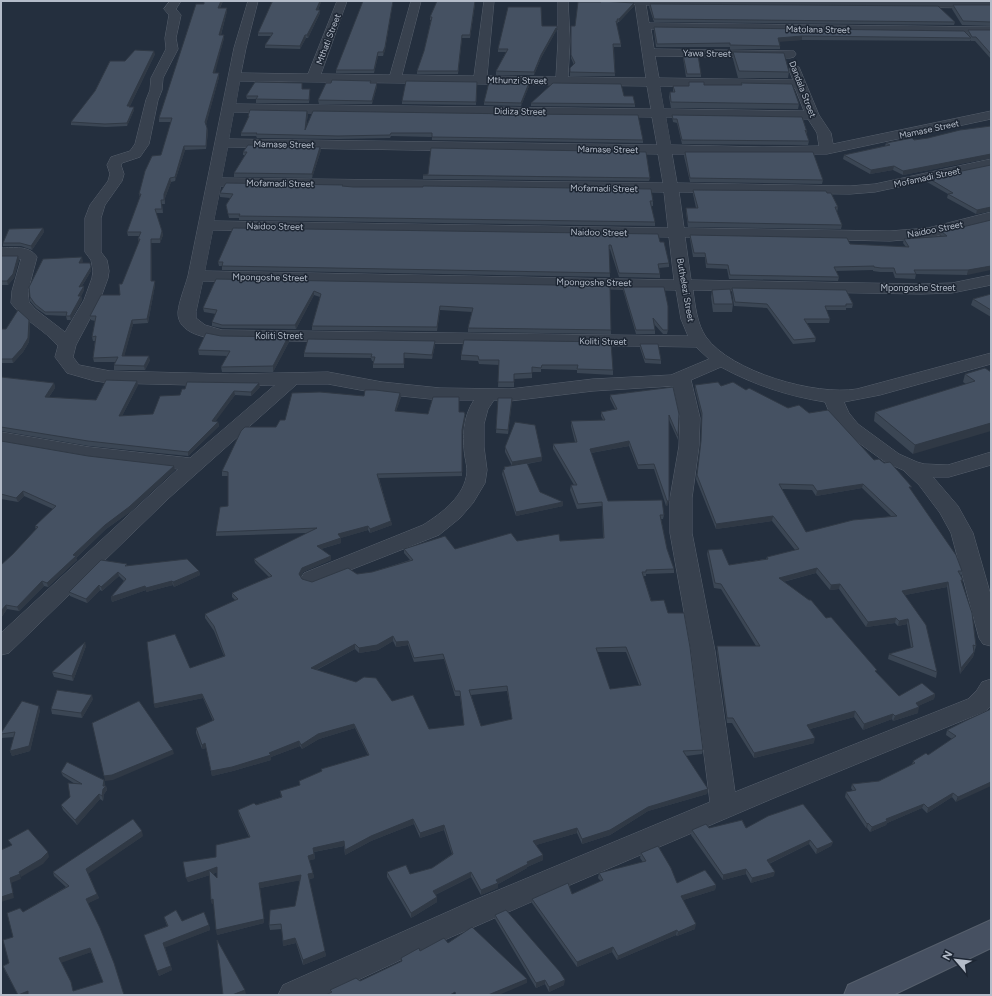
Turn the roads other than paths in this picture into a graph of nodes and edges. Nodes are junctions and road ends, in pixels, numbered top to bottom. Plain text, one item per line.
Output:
1 (176, 1) edge
2 (253, 1) edge
3 (342, 1) edge
4 (416, 1) edge
5 (489, 1) edge
6 (563, 1) edge
7 (621, 1) edge
8 (640, 1) edge
9 (991, 5) edge
10 (645, 26) junction
11 (779, 28) junction
12 (991, 30) edge
13 (648, 52) junction
14 (790, 54) junction
15 (234, 77) junction
16 (313, 78) junction
17 (395, 78) junction
18 (480, 79) junction
19 (562, 80) junction
20 (653, 82) junction
21 (799, 84) junction
22 (229, 108) junction
23 (658, 113) junction
24 (812, 115) junction
25 (991, 116) edge
26 (221, 143) junction
27 (665, 149) junction
28 (827, 150) junction
29 (991, 163) edge
30 (215, 182) junction
31 (671, 189) junction
32 (991, 217) edge
33 (205, 225) junction
34 (677, 234) junction
35 (1, 253) edge
36 (196, 276) junction
37 (991, 280) edge
38 (684, 284) junction
39 (700, 342) junction
40 (67, 345) junction
41 (991, 358) edge
42 (723, 360) junction
43 (681, 378) junction
44 (291, 380) junction
45 (488, 395) junction
46 (832, 397) junction
47 (1, 438) edge
48 (991, 458) edge
49 (195, 465) junction
50 (910, 466) junction
51 (312, 578) dead end
52 (991, 638) edge
53 (1, 647) edge
54 (990, 693) edge
55 (724, 807) junction
56 (991, 932) edge
57 (294, 995) edge
58 (860, 995) edge

1 - 40 street
2 - 15 street, Koliti Street
3 - 16 street, Mthati Street
4 - 17 street
5 - 18 street
6 - 19 street
7 - 8 street
8 - 9 street
8 - 10 street, Buthelezi Street
10 - 11 street, Matolana Street
10 - 13 street, Buthelezi Street
11 - 12 street, Matolana Street
11 - 14 street, Dandala Street
13 - 14 street, Yawa Street
13 - 20 street, Buthelezi Street
14 - 21 street, Dandala Street
15 - 16 street, Mthunzi Street
15 - 22 street, Koliti Street
16 - 17 street, Mthunzi Street
17 - 18 street, Mthunzi Street
18 - 19 street, Mthunzi Street
19 - 20 street, Mthunzi Street
20 - 21 street, Mthunzi Street
20 - 23 street, Buthelezi Street
21 - 24 street, Dandala Street
22 - 23 street, Didiza Street
22 - 26 street, Koliti Street
23 - 24 street, Didiza Street
23 - 27 street, Buthelezi Street
24 - 28 street, Dandala Street
25 - 28 street, Mamase Street
26 - 27 street, Mamase Street
26 - 30 street, Koliti Street
27 - 28 street, Mamase Street
27 - 31 street, Buthelezi Street
29 - 31 street, Mofamadi Street
30 - 31 street, Mofamadi Street
30 - 33 street, Koliti Street
31 - 34 street, Buthelezi Street
32 - 34 street, Naidoo Street
33 - 34 street, Naidoo Street
33 - 36 street, Koliti Street
34 - 38 street, Buthelezi Street
35 - 40 street
36 - 38 street, Mpongoshe Street
36 - 39 street, Koliti Street
37 - 38 street, Mpongoshe Street
38 - 39 street, Buthelezi Street
39 - 42 street, Buthelezi Street
40 - 44 street
41 - 46 street, Buthelezi Street
42 - 43 street
42 - 46 street, Buthelezi Street
43 - 45 street
43 - 55 street
44 - 45 street
44 - 49 street
45 - 51 street
46 - 50 street
47 - 49 street
48 - 50 street
49 - 53 street
50 - 52 street
54 - 55 street
55 - 57 street
56 - 58 main road

